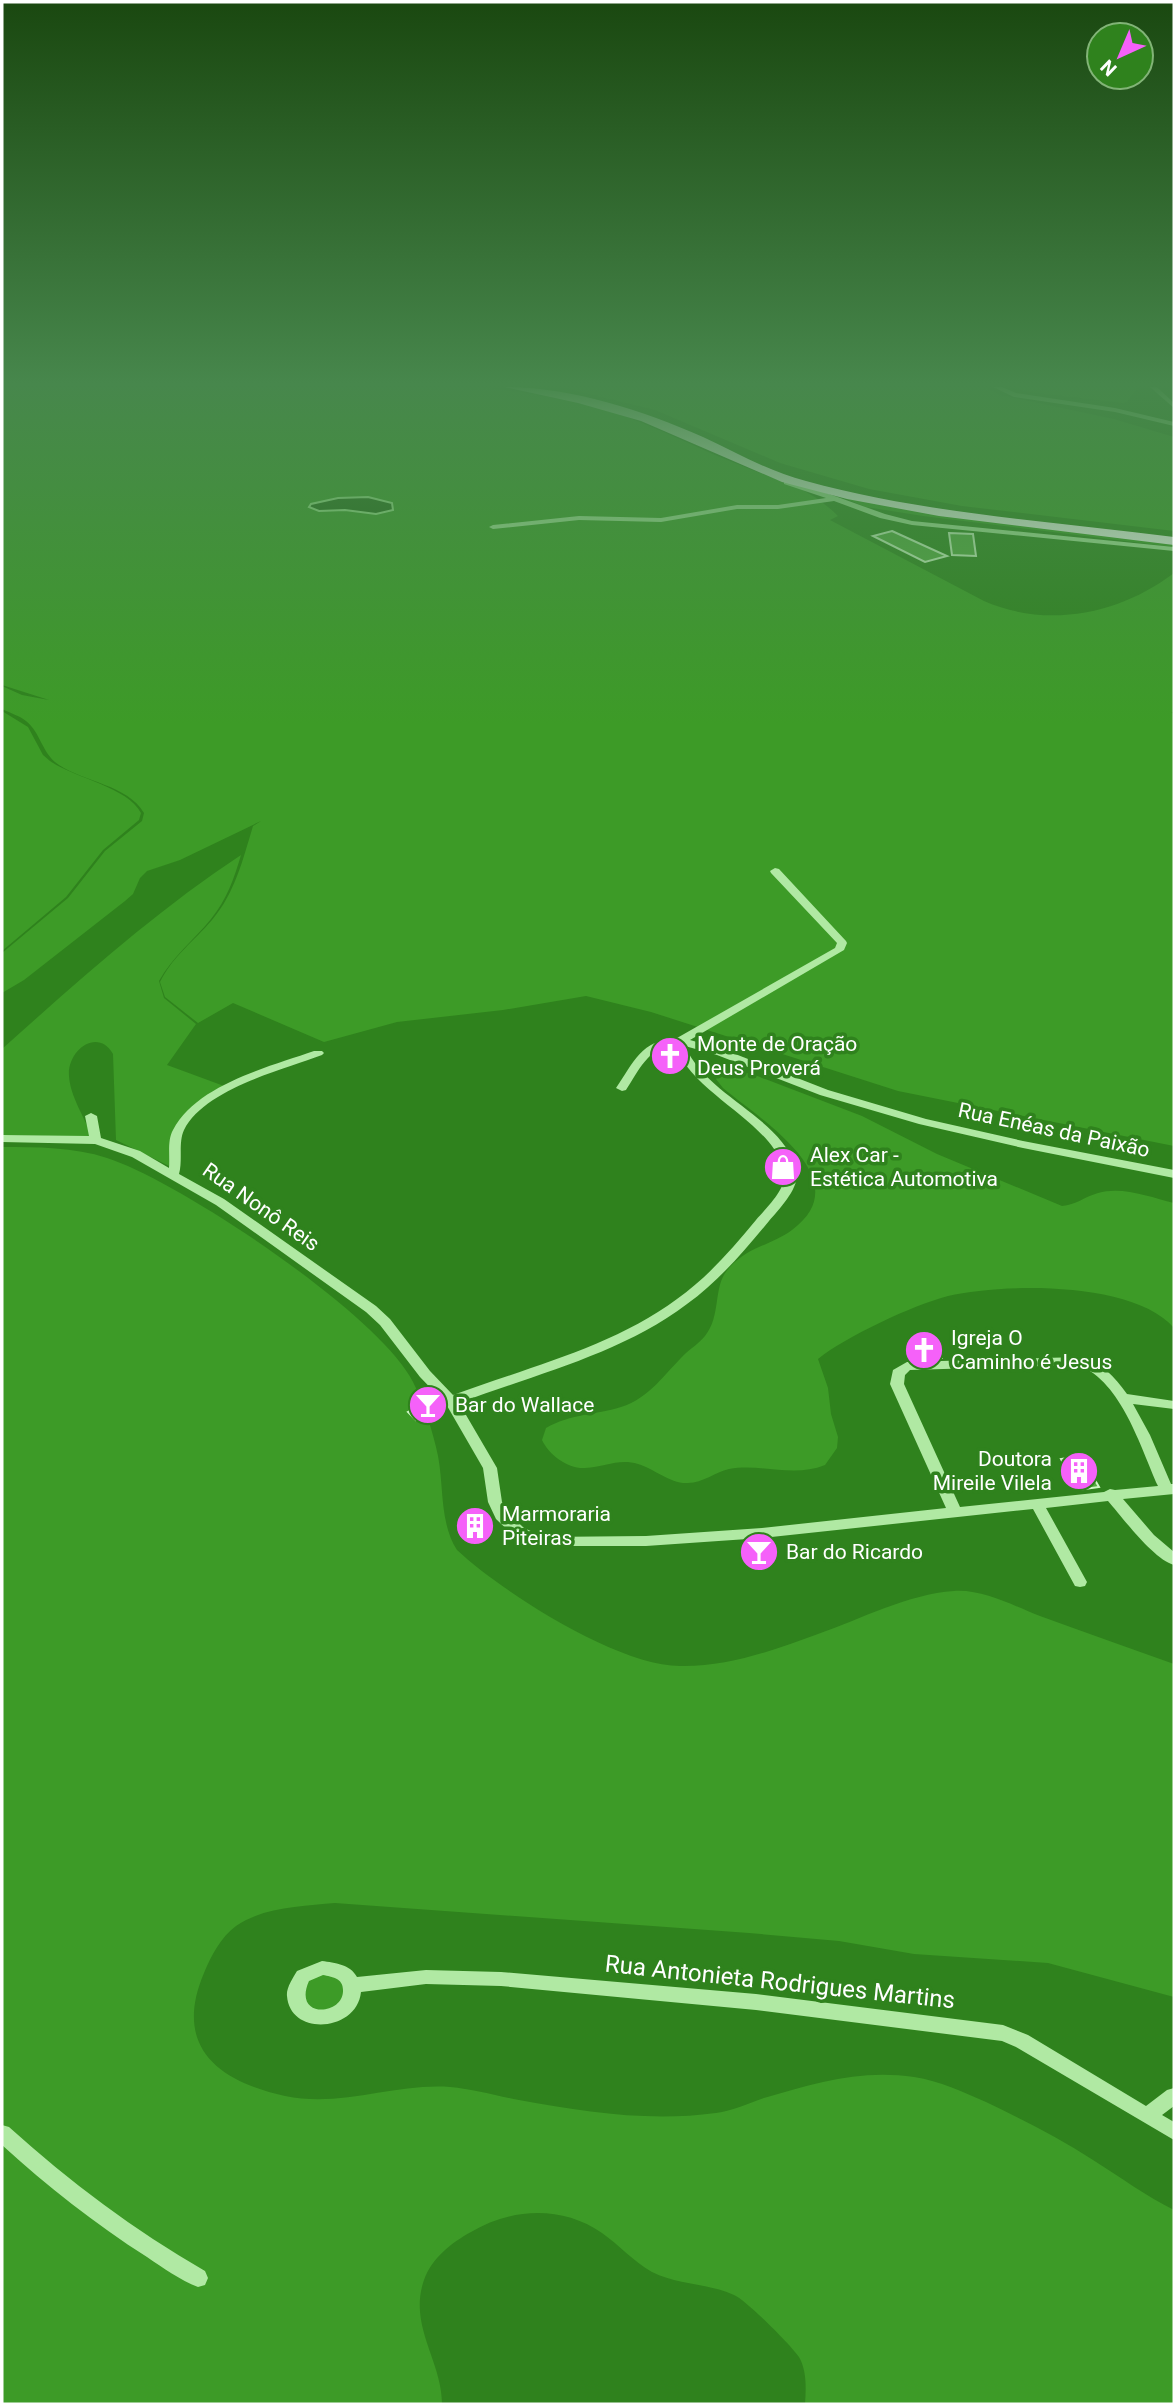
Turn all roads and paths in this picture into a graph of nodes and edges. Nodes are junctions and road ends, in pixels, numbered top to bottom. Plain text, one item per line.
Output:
1 (864, 499) edge
2 (894, 499) edge
3 (831, 500) dead end
4 (494, 527) dead end
5 (1171, 542) edge
6 (1174, 549) edge
7 (775, 872) dead end
8 (678, 1042) junction
9 (317, 1053) dead end
10 (622, 1088) dead end
11 (90, 1116) dead end
12 (2, 1139) edge
13 (96, 1140) junction
14 (173, 1174) junction
15 (1174, 1174) edge
16 (1123, 1398) junction
17 (451, 1401) junction
18 (1174, 1405) edge
19 (1170, 1489) edge
20 (1110, 1494) junction
21 (1037, 1504) junction
22 (955, 1512) junction
23 (1174, 1560) edge
24 (1080, 1582) dead end
25 (353, 1986) dead end
26 (1174, 2096) edge
27 (1149, 2115) junction
28 (1174, 2132) edge
29 (2, 2133) edge
30 (198, 2278) dead end

1 - 5 highway
2 - 5 highway
3 - 4 street
5 - 6 street
7 - 8 street
8 - 10 street
8 - 15 street, Rua Enéas da Paixão
8 - 17 street
9 - 14 street
11 - 13 street
12 - 13 street, Rua Nonô Reis
13 - 14 street, Rua Nonô Reis
14 - 17 street, Rua Nonô Reis
16 - 18 street
16 - 19 street
16 - 22 street
17 - 22 street, Rua Nonô Reis
19 - 20 street, Rua Nonô Reis
20 - 21 street, Rua Nonô Reis
20 - 23 street
21 - 22 street, Rua Nonô Reis
21 - 24 street
25 - 27 street, Rua Antonieta Rodrigues Martins
26 - 27 street
27 - 28 street, Rua Antonieta Rodrigues Martins
29 - 30 street

